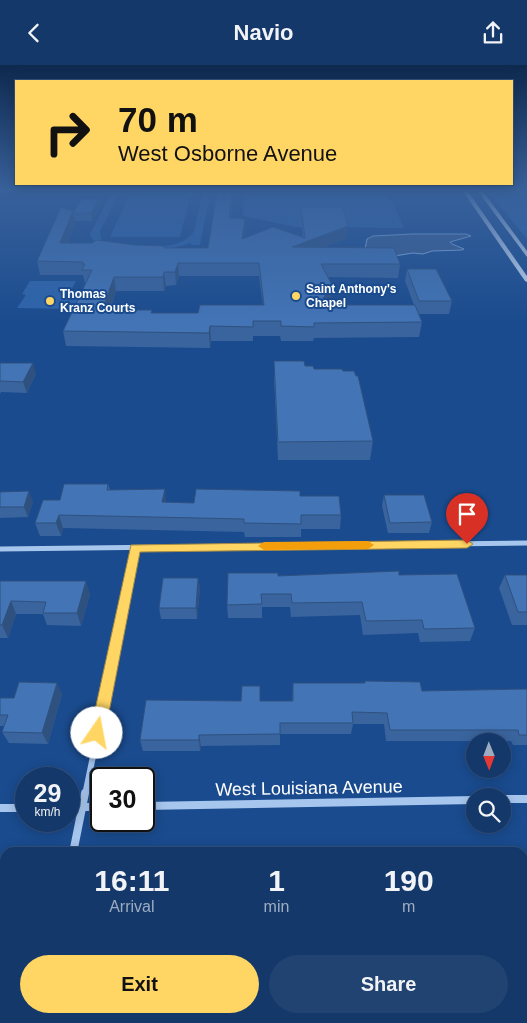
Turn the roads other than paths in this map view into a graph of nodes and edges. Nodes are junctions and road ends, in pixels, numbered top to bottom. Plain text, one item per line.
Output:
1 (494, 235) edge
2 (513, 235) edge
3 (527, 255) edge
4 (527, 280) edge
5 (527, 543) edge
6 (136, 548) junction
7 (0, 549) edge
8 (511, 799) edge
9 (527, 799) edge
10 (466, 800) edge
11 (155, 806) edge
12 (82, 807) junction
13 (90, 807) edge
14 (0, 808) edge
15 (15, 808) edge
16 (74, 847) edge

1 - 4 street
2 - 3 street
5 - 6 street
6 - 7 street
6 - 12 street
8 - 9 street
10 - 11 street, West Louisiana Avenue
12 - 13 street
12 - 16 street
14 - 15 street

